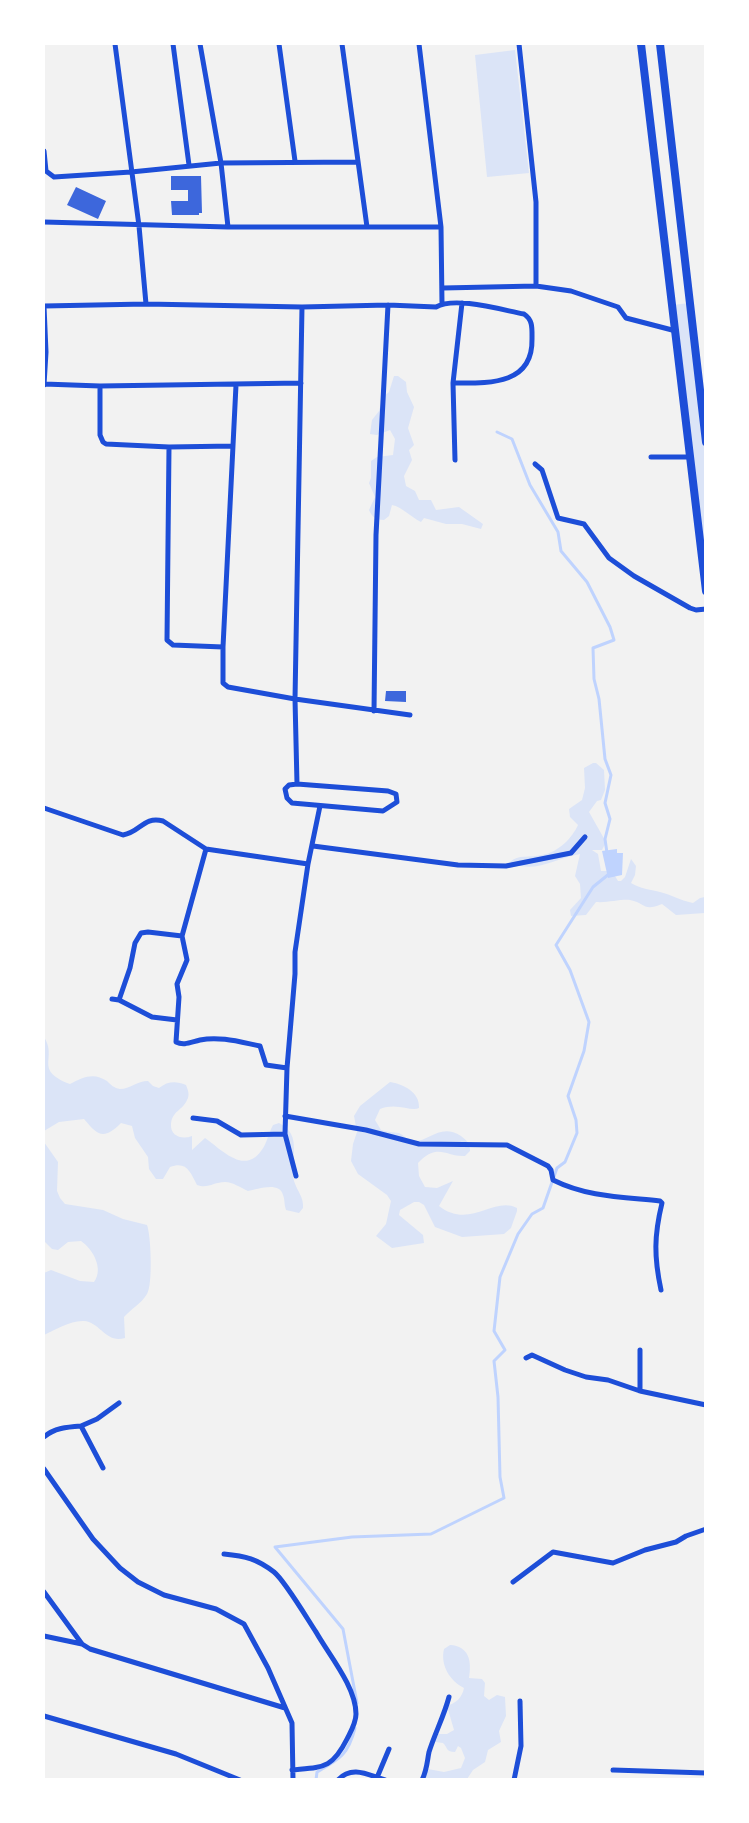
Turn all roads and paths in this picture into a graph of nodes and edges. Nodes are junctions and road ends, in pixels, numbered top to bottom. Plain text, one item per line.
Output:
1 (115, 44) edge
2 (173, 44) edge
3 (200, 44) edge
4 (279, 44) edge
5 (342, 44) edge
6 (419, 44) edge
7 (519, 44) edge
8 (641, 44) edge
9 (660, 44) edge
10 (44, 151) edge
11 (295, 161) junction
12 (358, 162) junction
13 (221, 163) junction
14 (189, 165) junction
15 (131, 172) junction
16 (44, 222) edge
17 (139, 226) junction
18 (228, 227) junction
19 (367, 227) junction
20 (441, 227) junction
21 (536, 286) junction
22 (442, 288) junction
23 (442, 303) junction
24 (462, 303) junction
25 (689, 303) junction
26 (146, 304) junction
27 (388, 305) junction
28 (673, 305) junction
29 (44, 306) edge
30 (302, 307) junction
31 (676, 331) junction
32 (301, 383) junction
33 (453, 383) junction
34 (44, 385) edge
35 (236, 385) junction
36 (100, 386) junction
37 (705, 442) edge
38 (233, 446) junction
39 (169, 447) junction
40 (651, 457) dead end
41 (690, 457) junction
42 (454, 460) dead end
43 (535, 464) dead end
44 (705, 591) edge
45 (705, 609) edge
46 (223, 647) junction
47 (295, 699) junction
48 (374, 711) junction
49 (410, 715) dead end
50 (297, 784) junction
51 (320, 806) junction
52 (44, 808) edge
53 (585, 837) dead end
54 (313, 846) junction
55 (206, 849) junction
56 (308, 864) junction
57 (182, 936) junction
58 (112, 999) dead end
59 (119, 1000) junction
60 (177, 1020) junction
61 (287, 1068) junction
62 (285, 1116) junction
63 (193, 1119) dead end
64 (285, 1134) junction
65 (296, 1176) dead end
66 (661, 1290) dead end
67 (640, 1350) dead end
68 (525, 1358) dead end
69 (640, 1391) junction
70 (119, 1403) dead end
71 (705, 1405) edge
72 (81, 1426) junction
73 (44, 1437) edge
74 (44, 1468) edge
75 (103, 1468) dead end
76 (705, 1529) edge
77 (224, 1554) dead end
78 (513, 1582) dead end
79 (44, 1592) edge
80 (44, 1636) edge
81 (81, 1644) junction
82 (449, 1697) dead end
83 (520, 1701) dead end
84 (285, 1708) junction
85 (44, 1716) edge
86 (389, 1749) dead end
87 (292, 1770) junction
88 (613, 1770) dead end
89 (639, 1771) junction
90 (705, 1773) edge
91 (376, 1778) edge
92 (240, 1779) edge
93 (293, 1779) edge
94 (338, 1779) edge
95 (385, 1779) edge
96 (422, 1779) edge
97 (514, 1779) edge
98 (636, 1779) edge

1 - 15 street
2 - 14 street
3 - 13 street
4 - 11 street
5 - 12 street
6 - 20 street
7 - 21 street
8 - 28 main road
9 - 25 main road
10 - 15 street
11 - 12 street
11 - 13 street
12 - 19 street
13 - 14 street
13 - 18 street
14 - 15 street
15 - 17 street
16 - 17 street
17 - 18 street
17 - 26 street
18 - 19 street
19 - 20 street
20 - 22 street
21 - 22 street
21 - 31 street
22 - 23 street
23 - 24 street
23 - 27 street
24 - 33 street
24 - 33 street
25 - 28 main road
25 - 37 main road
26 - 29 street
26 - 30 street
27 - 30 street
27 - 48 street
28 - 31 main road
29 - 34 street
30 - 32 street
31 - 41 main road
32 - 35 street
32 - 47 street
33 - 42 street
34 - 36 street
35 - 36 street
35 - 38 street
36 - 39 street
38 - 39 street
38 - 46 street
39 - 46 street
40 - 41 street
41 - 44 main road
43 - 45 street
46 - 47 street
47 - 48 street
47 - 50 street
48 - 49 street
50 - 51 street
50 - 51 street
51 - 54 street
52 - 55 street
53 - 54 street
54 - 56 street
55 - 56 street
55 - 57 street
56 - 61 street
57 - 59 street
57 - 60 street
58 - 59 street
59 - 60 street
60 - 61 street
61 - 62 street
62 - 64 street
62 - 66 street
63 - 64 street
64 - 65 street
67 - 69 street
68 - 69 street
69 - 71 street
70 - 72 street
72 - 73 street
72 - 75 street
74 - 84 street
76 - 78 street
77 - 87 street
79 - 81 street
80 - 81 street
81 - 84 street
82 - 96 street
83 - 97 street
84 - 87 street
85 - 92 street
86 - 91 street
87 - 93 street
88 - 89 street
89 - 90 street
89 - 98 street
91 - 94 street
91 - 95 street

